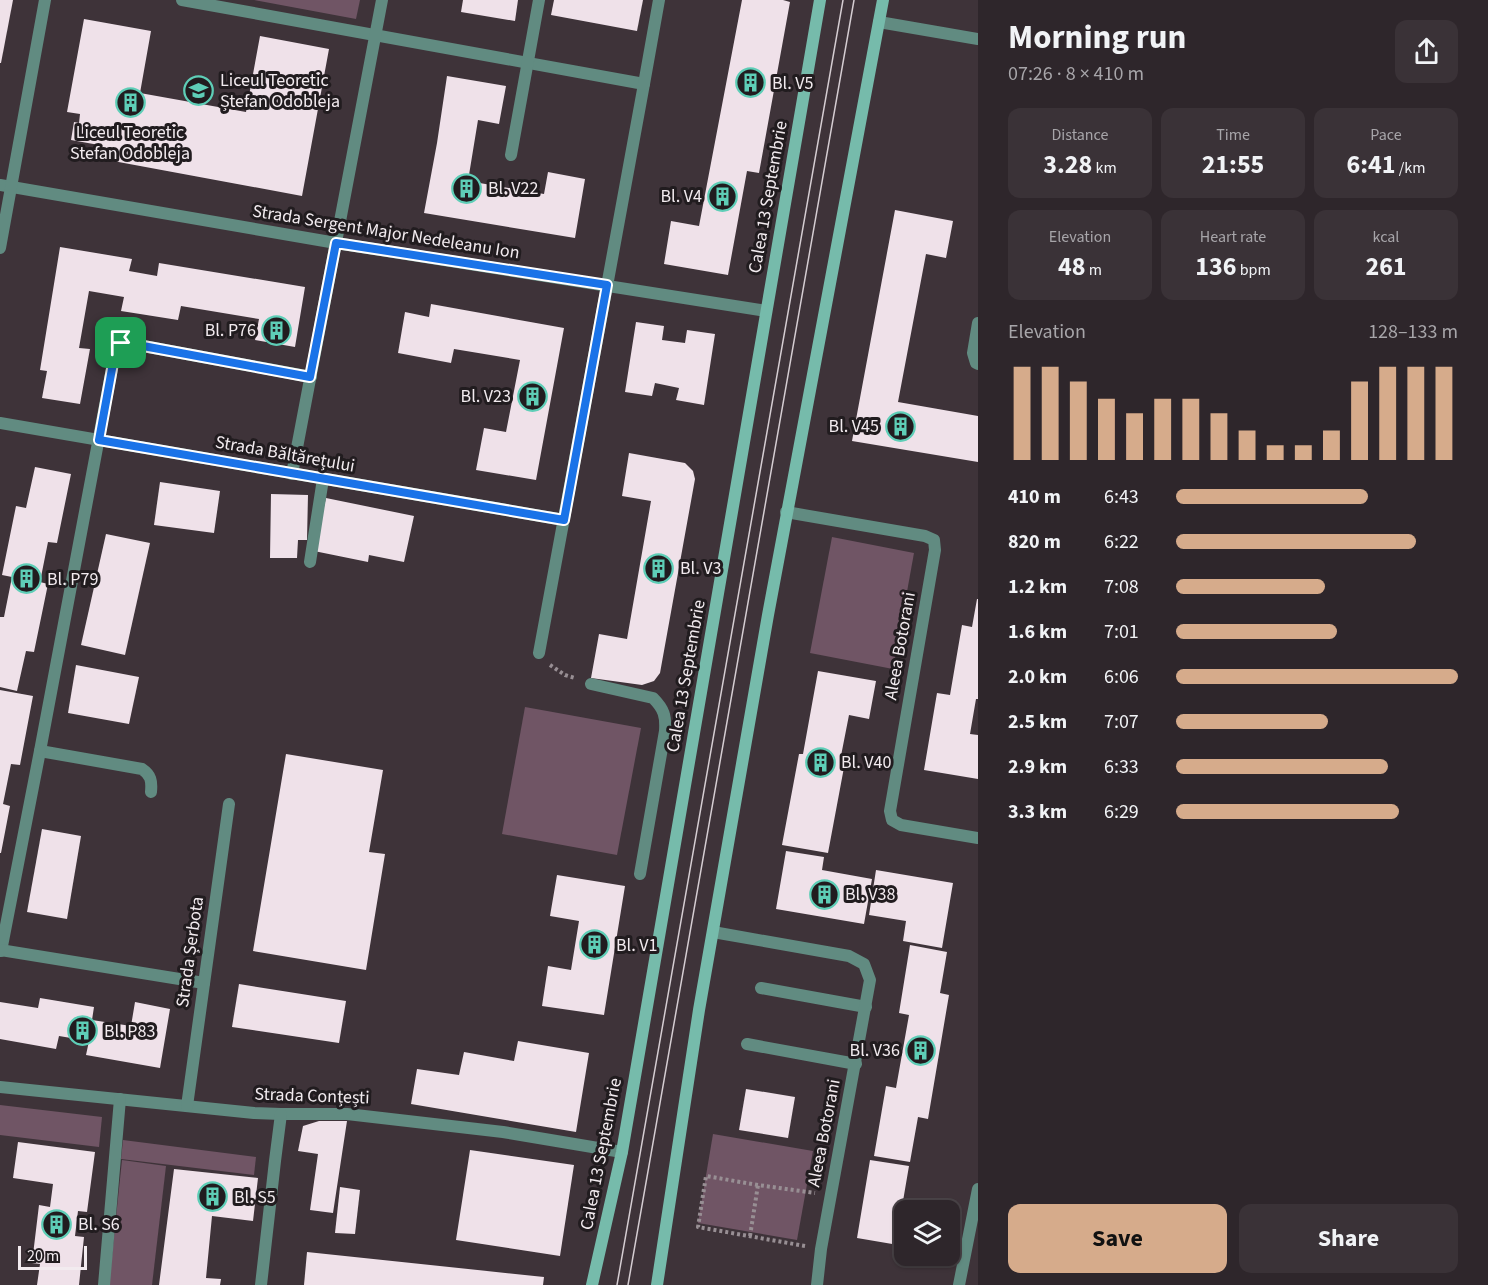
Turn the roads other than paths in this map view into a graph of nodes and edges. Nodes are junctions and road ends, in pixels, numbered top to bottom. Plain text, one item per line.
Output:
1 (45, 0) edge
2 (182, 0) edge
3 (382, 0) edge
4 (539, 0) edge
5 (659, 0) edge
6 (820, 0) edge
7 (883, 0) edge
8 (879, 22) junction
9 (375, 36) junction
10 (978, 39) edge
11 (528, 63) junction
12 (644, 84) junction
13 (511, 155) dead end
14 (5, 186) edge
15 (336, 243) junction
16 (0, 248) edge
17 (607, 285) junction
18 (766, 311) junction
19 (978, 323) edge
20 (978, 364) edge
21 (310, 377) junction
22 (0, 423) edge
23 (99, 440) junction
24 (292, 474) junction
25 (323, 479) junction
26 (786, 512) junction
27 (564, 520) junction
28 (310, 562) dead end
29 (539, 653) road end
30 (591, 684) road end
31 (40, 752) junction
32 (151, 792) dead end
33 (230, 804) dead end
34 (978, 838) edge
35 (640, 874) dead end
36 (713, 932) junction
37 (0, 950) edge
38 (204, 983) junction
39 (761, 988) dead end
40 (866, 1007) junction
41 (747, 1044) dead end
42 (856, 1064) junction
43 (0, 1087) edge
44 (120, 1099) junction
45 (187, 1106) junction
46 (281, 1114) junction
47 (622, 1152) junction
48 (978, 1189) edge
49 (976, 1215) edge
50 (104, 1285) edge
51 (261, 1285) edge
52 (592, 1285) edge
53 (657, 1285) edge
54 (817, 1285) edge
55 (959, 1285) edge

1 - 14 street
2 - 9 street
3 - 9 street
4 - 11 street
5 - 12 street
6 - 18 main road, Calea 13 Septembrie
7 - 8 main road
8 - 10 street
8 - 26 main road
9 - 11 street
9 - 15 street
11 - 12 street
11 - 13 street
12 - 17 street
14 - 15 street, Strada Sergent Major Nedeleanu Ion
14 - 16 street
15 - 17 street, Strada Sergent Major Nedeleanu Ion
15 - 21 street
17 - 18 street, Strada Sergent Major Nedeleanu Ion
17 - 27 street
18 - 47 main road, Calea 13 Septembrie
19 - 20 street
21 - 23 street
21 - 24 street
22 - 23 street, Strada Băltărețului
23 - 24 street, Strada Băltărețului
23 - 31 street
24 - 25 street, Strada Băltărețului
25 - 27 street, Strada Băltărețului
25 - 28 street
26 - 34 street, Aleea Botorani
26 - 36 main road
27 - 29 street
30 - 35 street
31 - 32 street
31 - 37 street
33 - 38 street, Strada Șerbota
36 - 40 street, Aleea Botorani
36 - 53 main road
37 - 38 street
38 - 45 street, Strada Șerbota
39 - 40 street
40 - 42 street, Aleea Botorani
41 - 42 street
42 - 54 street, Aleea Botorani
43 - 44 street, Strada Conțești
44 - 45 street, Strada Conțești
44 - 50 street
45 - 46 street, Strada Conțești
46 - 47 street, Strada Conțești
46 - 51 street
47 - 52 main road, Calea 13 Septembrie
48 - 49 street
49 - 55 street

